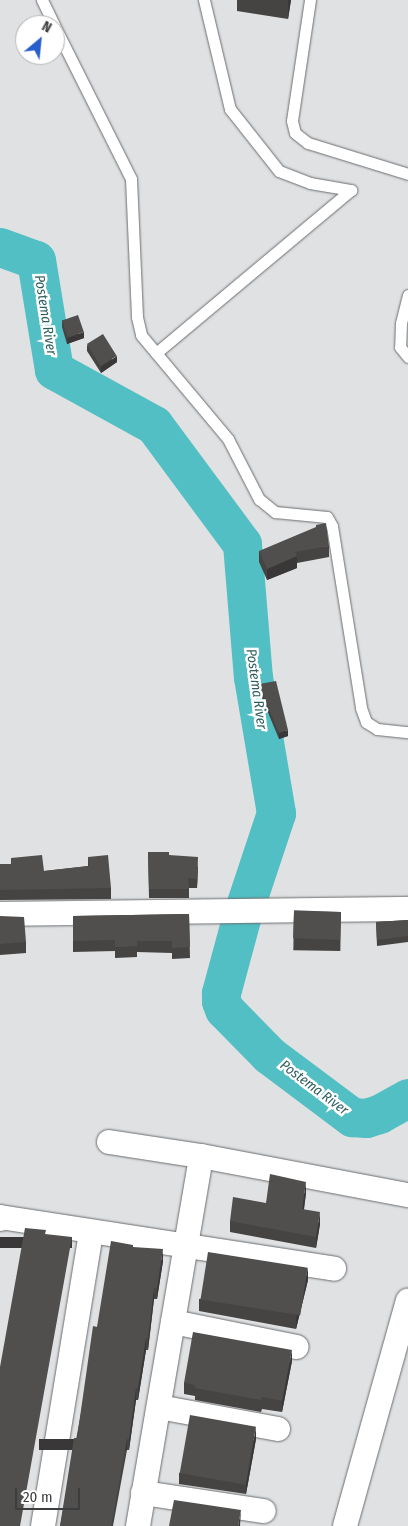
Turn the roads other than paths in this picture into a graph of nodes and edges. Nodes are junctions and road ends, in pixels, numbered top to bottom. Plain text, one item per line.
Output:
1 (42, 0) edge
2 (204, 0) edge
3 (310, 0) edge
4 (49, 15) edge
5 (65, 48) edge
6 (408, 174) edge
7 (408, 295) edge
8 (156, 353) junction
9 (408, 357) edge
10 (408, 732) edge
11 (408, 909) edge
12 (0, 914) edge
13 (109, 1142) dead end
14 (201, 1156) junction
15 (408, 1195) edge
16 (0, 1219) edge
17 (91, 1233) junction
18 (185, 1247) junction
19 (334, 1270) dead end
20 (408, 1301) edge
21 (173, 1322) junction
22 (297, 1346) dead end
23 (159, 1407) junction
24 (278, 1429) dead end
25 (143, 1493) junction
26 (264, 1511) dead end
27 (42, 1526) edge
28 (138, 1526) edge
29 (345, 1526) edge

1 - 4 lane
2 - 8 lane
3 - 6 lane
5 - 8 lane
7 - 9 lane
8 - 10 lane
11 - 12 street
13 - 14 street
14 - 15 street
14 - 18 street
16 - 17 street
17 - 18 street
17 - 27 street
18 - 19 street
18 - 21 street
20 - 29 street
21 - 22 street
21 - 23 street
23 - 24 street
23 - 25 street
25 - 26 street
25 - 28 street

